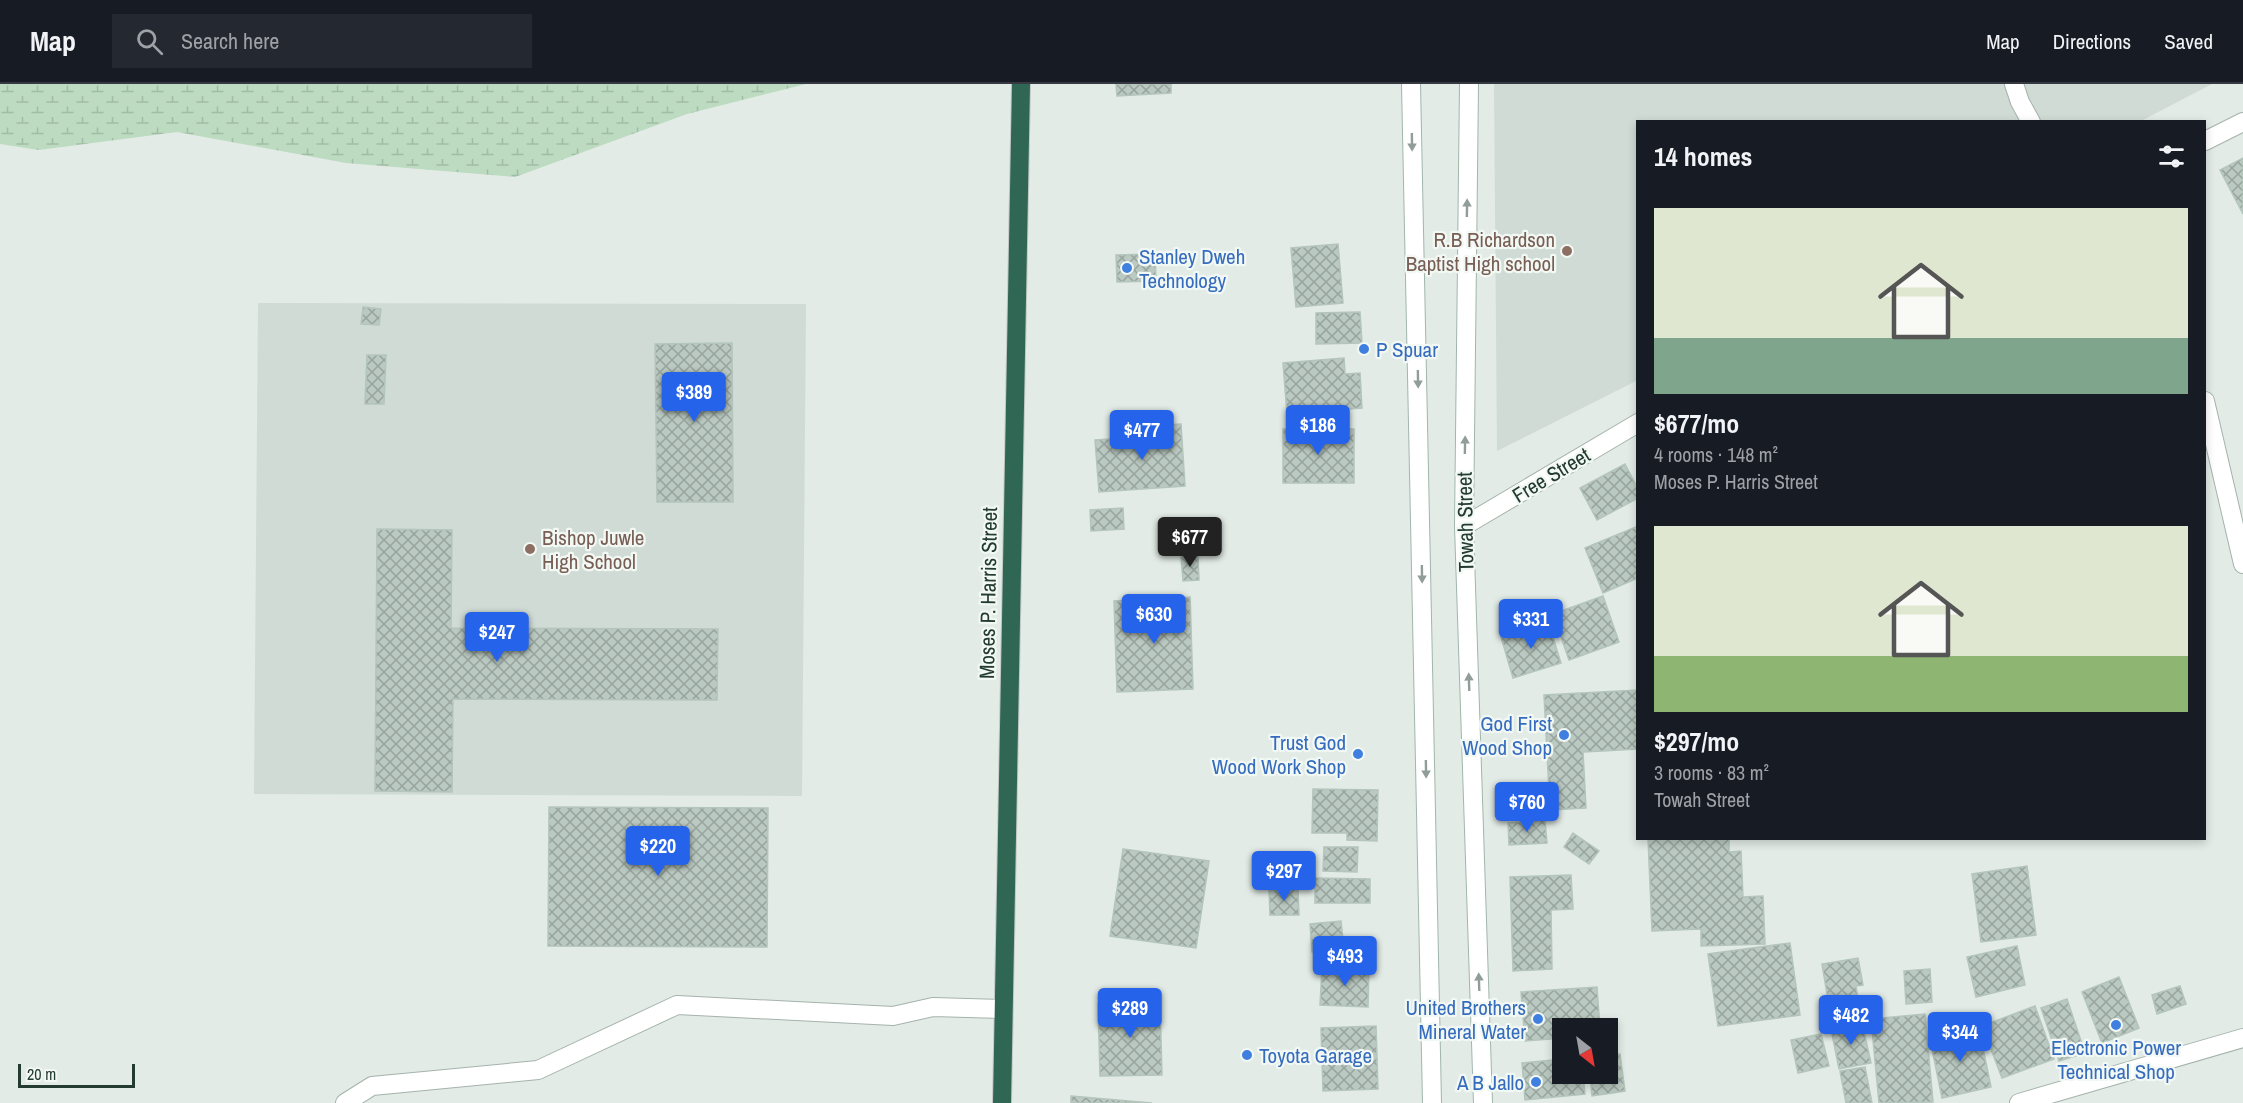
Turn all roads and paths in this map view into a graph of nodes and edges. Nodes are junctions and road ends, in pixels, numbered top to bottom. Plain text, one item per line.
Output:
1 (1021, 84) edge
2 (1411, 84) edge
3 (1469, 84) edge
4 (2014, 84) edge
5 (2030, 120) edge
6 (2243, 122) edge
7 (2206, 140) edge
8 (2206, 405) edge
9 (1636, 424) edge
10 (1464, 526) junction
11 (2243, 564) edge
12 (1002, 1009) junction
13 (2243, 1038) edge
14 (345, 1103) edge
15 (1002, 1103) edge
16 (1432, 1103) edge
17 (1483, 1103) edge
18 (2019, 1103) edge

1 - 12 highway, Moses P. Harris Street
2 -> 16 street, Towah Street
10 -> 3 street, Towah Street
4 - 5 street
6 - 7 street
8 - 11 street
9 - 10 street, Free Street
17 -> 10 street, Towah Street
12 - 14 street
12 - 15 highway, Moses P. Harris Street
13 - 18 street

